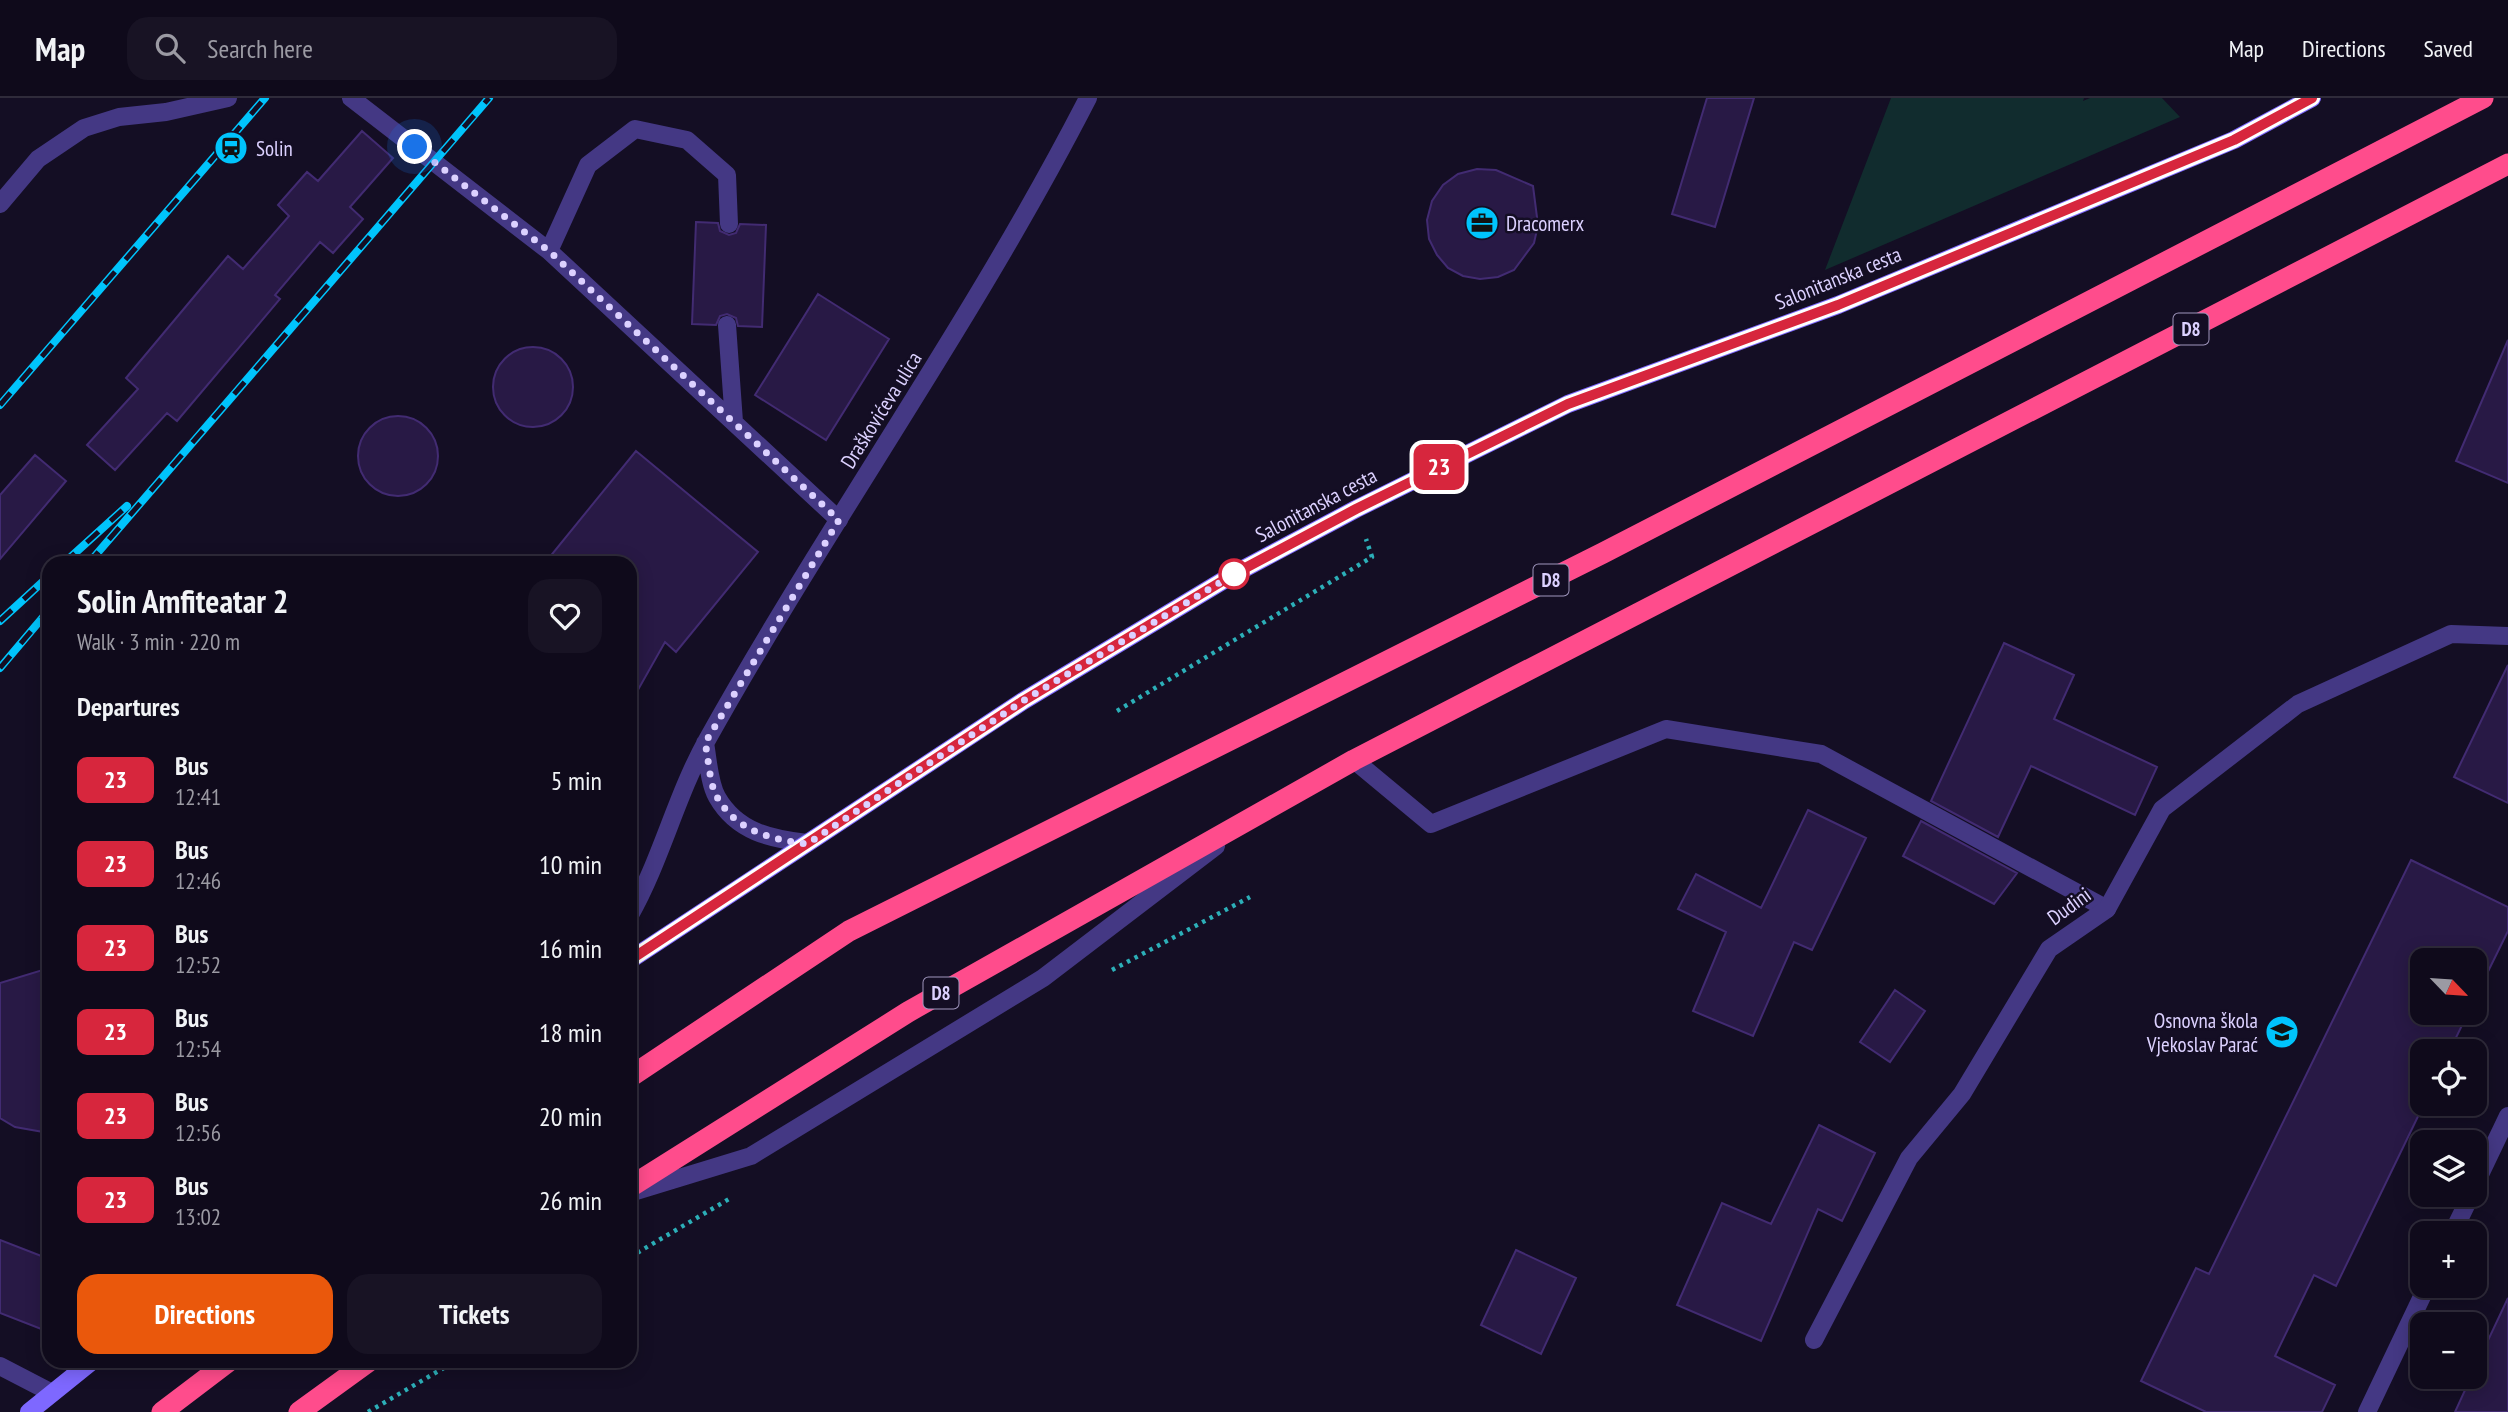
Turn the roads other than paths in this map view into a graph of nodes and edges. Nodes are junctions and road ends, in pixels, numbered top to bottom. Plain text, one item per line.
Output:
1 (228, 98) edge
2 (351, 98) edge
3 (1088, 98) edge
4 (2312, 98) edge
5 (2483, 98) edge
6 (2508, 164) edge
7 (0, 204) edge
8 (729, 224) dead end
9 (549, 251) junction
10 (727, 325) dead end
11 (734, 422) junction
12 (839, 520) junction
13 (2508, 636) edge
14 (705, 743) junction
15 (1354, 760) junction
16 (1260, 813) junction
17 (807, 844) junction
18 (637, 899) edge
19 (2107, 909) junction
20 (637, 955) edge
21 (637, 1072) edge
22 (2508, 1116) edge
23 (2487, 1160) edge
24 (637, 1183) edge
25 (637, 1191) edge
26 (2421, 1298) edge
27 (1814, 1340) dead end
28 (0, 1366) edge
29 (83, 1368) edge
30 (220, 1368) edge
31 (360, 1368) edge
32 (52, 1393) junction
33 (29, 1412) edge
34 (162, 1412) edge
35 (299, 1412) edge
36 (2367, 1412) edge

1 - 7 street
2 - 9 street
3 - 12 street, Draškovićeva ulica
4 - 17 main road, Salonitanska cesta
5 - 21 highway, D8
6 - 15 highway, D8
8 - 9 street
9 - 11 street
10 - 11 street
11 - 12 street
12 - 14 street, Draškovićeva ulica
13 - 19 street, Dudini
14 - 17 street
14 - 18 street, Draškovićeva ulica
15 - 16 highway, D8
15 - 19 street
16 - 24 highway, D8
16 - 25 street
17 - 20 main road, Salonitanska cesta
19 - 27 street, Dudini
22 - 23 street
26 - 36 street
28 - 32 street
29 - 32 main road
30 - 34 highway
31 - 35 highway
32 - 33 main road

